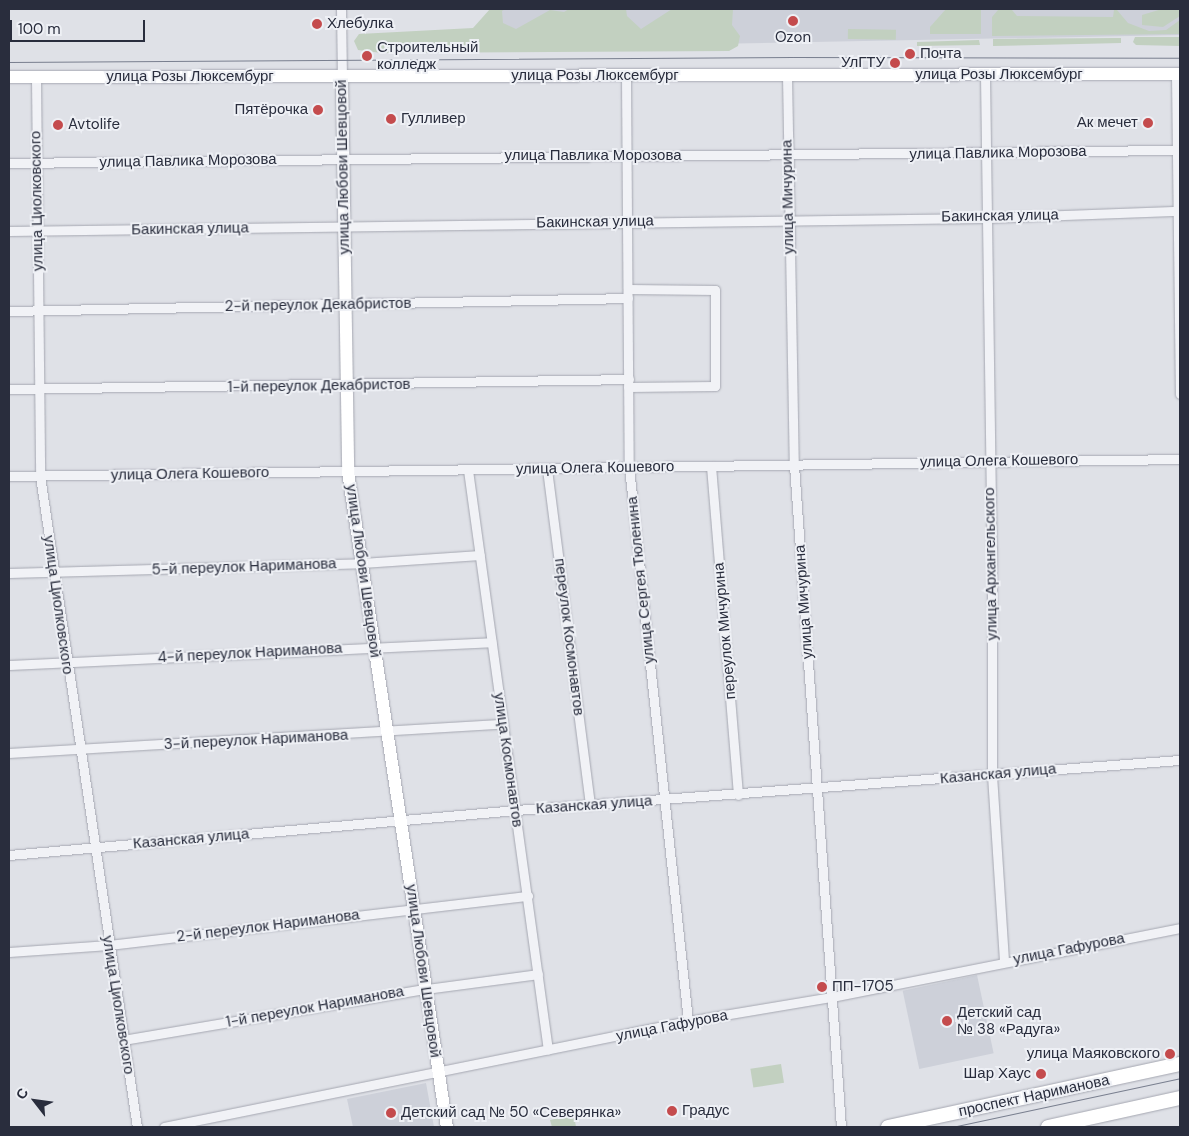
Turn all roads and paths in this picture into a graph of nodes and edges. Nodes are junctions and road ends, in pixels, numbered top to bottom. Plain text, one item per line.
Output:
1 (341, 9) edge
2 (1178, 74) edge
3 (786, 75) junction
4 (985, 75) junction
5 (626, 76) junction
6 (9, 77) edge
7 (36, 77) junction
8 (342, 77) junction
9 (1176, 150) junction
10 (984, 153) junction
11 (627, 155) junction
12 (787, 156) junction
13 (343, 159) junction
14 (36, 162) junction
15 (9, 163) edge
16 (1179, 211) edge
17 (985, 218) junction
18 (788, 219) junction
19 (627, 221) junction
20 (344, 227) junction
21 (37, 230) junction
22 (9, 231) edge
23 (715, 290) joint
24 (628, 294) junction
25 (345, 306) junction
26 (38, 310) junction
27 (9, 311) edge
28 (628, 383) junction
29 (346, 386) junction
30 (39, 388) junction
31 (9, 389) edge
32 (1180, 394) edge
33 (1180, 459) edge
34 (990, 461) junction
35 (794, 465) junction
36 (711, 466) junction
37 (629, 468) junction
38 (547, 469) junction
39 (468, 470) junction
40 (348, 472) junction
41 (9, 476) edge
42 (40, 476) junction
43 (480, 555) junction
44 (362, 564) junction
45 (53, 572) junction
46 (9, 573) edge
47 (491, 642) junction
48 (375, 648) junction
49 (66, 662) junction
50 (9, 665) edge
51 (503, 724) junction
52 (387, 733) junction
53 (79, 748) junction
54 (9, 753) edge
55 (1180, 760) edge
56 (992, 775) junction
57 (817, 790) junction
58 (738, 795) junction
59 (665, 801) junction
60 (590, 805) junction
61 (516, 810) junction
62 (400, 821) junction
63 (94, 848) junction
64 (9, 855) edge
65 (528, 896) junction
66 (414, 908) junction
67 (1180, 928) edge
68 (109, 945) junction
69 (9, 952) edge
70 (1004, 962) junction
71 (538, 974) junction
72 (426, 989) junction
73 (832, 997) junction
74 (688, 1021) junction
75 (124, 1040) junction
76 (548, 1050) junction
77 (1180, 1064) edge
78 (438, 1072) junction
79 (1180, 1098) edge
80 (137, 1127) edge
81 (164, 1127) edge
82 (447, 1127) edge
83 (841, 1127) edge
84 (888, 1127) edge
85 (1048, 1127) edge

1 - 8 street, улица Любови Шевцовой
2 - 4 main road, улица Розы Люксембург
2 - 9 street
3 - 4 main road, улица Розы Люксембург
3 - 5 main road, улица Розы Люксембург
3 - 12 street, улица Мичурина
4 - 10 street, улица Архангельского
5 - 8 main road, улица Розы Люксембург
5 - 11 street, улица Сергея Тюленина
6 - 7 main road, улица Розы Люксембург
7 - 8 main road, улица Розы Люксембург
7 - 14 street, улица Циолковского
8 - 13 main road, улица Любови Шевцовой
9 - 10 street, улица Павлика Морозова
9 - 16 street
10 - 12 street, улица Павлика Морозова
10 - 17 street, улица Архангельского
11 - 12 street, улица Павлика Морозова
11 - 13 street, улица Павлика Морозова
11 - 19 street, улица Сергея Тюленина
12 - 18 street, улица Мичурина
13 - 14 street, улица Павлика Морозова
13 - 20 main road, улица Любови Шевцовой
14 - 15 street, улица Павлика Морозова
14 - 21 street, улица Циолковского
16 - 17 street, Бакинская улица
16 - 32 street
17 - 18 street, Бакинская улица
17 - 34 street, улица Архангельского
18 - 19 street, Бакинская улица
18 - 35 street, улица Мичурина
19 - 20 street, Бакинская улица
19 - 24 street, улица Сергея Тюленина
20 - 21 street, Бакинская улица
20 - 25 main road, улица Любови Шевцовой
21 - 22 street, Бакинская улица
21 - 26 street, улица Циолковского
23 - 24 street, 2-й переулок Декабристов
23 - 28 street, 1-й переулок Декабристов
24 - 25 street, 2-й переулок Декабристов
24 - 28 street, улица Сергея Тюленина
25 - 26 street, 2-й переулок Декабристов
25 - 29 main road, улица Любови Шевцовой
26 - 27 street, 2-й переулок Декабристов
26 - 30 street, улица Циолковского
28 - 29 street, 1-й переулок Декабристов
28 - 37 street, улица Сергея Тюленина
29 - 30 street, 1-й переулок Декабристов
29 - 40 main road, улица Любови Шевцовой
30 - 31 street, 1-й переулок Декабристов
30 - 42 street, улица Циолковского
33 - 34 street, улица Олега Кошевого
34 - 35 street, улица Олега Кошевого
34 - 56 street, улица Архангельского
35 - 36 street, улица Олега Кошевого
35 - 57 street, улица Мичурина
36 - 37 street, улица Олега Кошевого
36 - 58 street, переулок Мичурина
37 - 38 street, улица Олега Кошевого
37 - 59 street, улица Сергея Тюленина
38 - 39 street, улица Олега Кошевого
38 - 60 street, переулок Космонавтов
39 - 40 street, улица Олега Кошевого
39 - 43 street, улица Космонавтов
40 - 42 street, улица Олега Кошевого
40 - 44 main road, улица Любови Шевцовой
41 - 42 street, улица Олега Кошевого
42 - 45 street, улица Циолковского
43 - 44 street, 5-й переулок Нариманова
43 - 47 street, улица Космонавтов
44 - 45 street, 5-й переулок Нариманова
44 - 48 main road, улица Любови Шевцовой
45 - 46 street, 5-й переулок Нариманова
45 - 49 street, улица Циолковского
47 - 48 street, 4-й переулок Нариманова
47 - 51 street, улица Космонавтов
48 - 49 street, 4-й переулок Нариманова
48 - 52 main road, улица Любови Шевцовой
49 - 50 street, 4-й переулок Нариманова
49 - 53 street, улица Циолковского
51 - 52 street, 3-й переулок Нариманова
51 - 61 street, улица Космонавтов
52 - 53 street, 3-й переулок Нариманова
52 - 62 main road, улица Любови Шевцовой
53 - 54 street, 3-й переулок Нариманова
53 - 63 street, улица Циолковского
55 - 56 street, Казанская улица
56 - 57 street, Казанская улица
56 - 70 street, улица Архангельского
57 - 58 street, Казанская улица
57 - 73 street, улица Мичурина
58 - 59 street, Казанская улица
59 - 60 street, Казанская улица
59 - 74 street, улица Сергея Тюленина
60 - 61 street, Казанская улица
61 - 62 street, Казанская улица
61 - 65 street, улица Космонавтов
62 - 63 street, Казанская улица
62 - 66 main road, улица Любови Шевцовой
63 - 64 street, Казанская улица
63 - 68 street, улица Циолковского
65 - 66 street, 2-й переулок Нариманова
65 - 71 street, улица Космонавтов
66 - 68 street, 2-й переулок Нариманова
66 - 72 main road, улица Любови Шевцовой
67 - 70 street, улица Гафурова
68 - 69 street, 2-й переулок Нариманова
68 - 75 street, улица Циолковского
70 - 73 street, улица Гафурова
71 - 72 street, 1-й переулок Нариманова
71 - 76 street, улица Космонавтов
72 - 75 street, 1-й переулок Нариманова
72 - 78 main road, улица Любови Шевцовой
73 - 74 street, улица Гафурова
73 - 83 street, улица Мичурина
74 - 76 street, улица Гафурова
75 - 80 street, улица Циолковского
76 - 78 street, улица Гафурова
77 - 84 main road, проспект Нариманова
78 - 81 street, улица Гафурова
78 - 82 main road, улица Любови Шевцовой
79 - 85 main road

